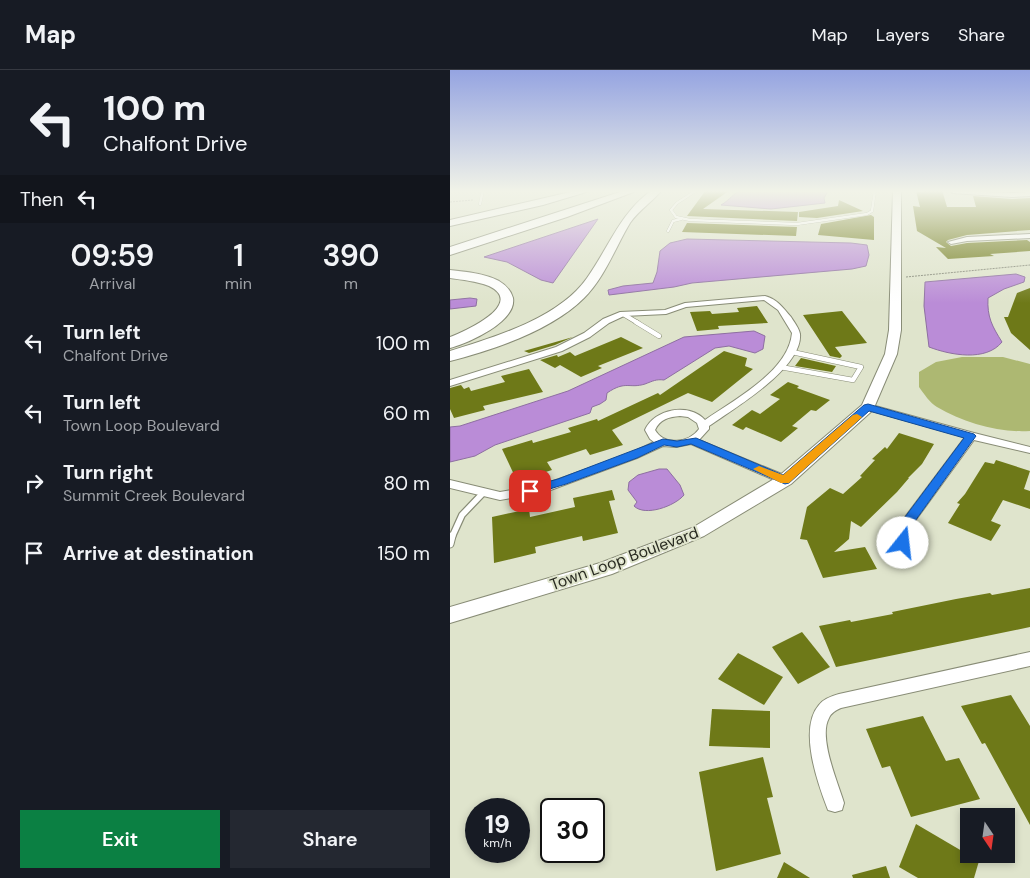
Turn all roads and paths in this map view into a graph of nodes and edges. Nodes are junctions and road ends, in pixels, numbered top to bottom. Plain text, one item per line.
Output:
1 (489, 228) edge
2 (524, 228) edge
3 (621, 228) edge
4 (670, 228) edge
5 (896, 228) edge
6 (668, 231) dead end
7 (1030, 236) edge
8 (450, 240) edge
9 (951, 242) dead end
10 (450, 252) edge
11 (1030, 265) edge
12 (450, 274) edge
13 (908, 277) dead end
14 (624, 314) junction
15 (658, 336) dead end
16 (450, 343) edge
17 (792, 352) junction
18 (450, 356) edge
19 (780, 367) junction
20 (450, 383) edge
21 (868, 407) junction
22 (704, 425) junction
23 (971, 436) junction
24 (692, 441) junction
25 (663, 442) junction
26 (1030, 450) edge
27 (785, 480) junction
28 (450, 484) edge
29 (484, 492) junction
30 (903, 543) dead end
31 (450, 544) edge
32 (450, 615) edge
33 (1029, 661) edge
34 (835, 803) dead end

1 - 8 highway
2 - 10 highway
3 - 18 highway
4 - 6 lane
5 - 21 street, Town Loop Boulevard
7 - 9 street
11 - 13 path
12 - 16 highway
14 - 15 lane
14 - 17 street
14 - 20 street
17 - 19 street
17 - 19 lane
19 - 22 street
21 - 23 street
21 - 27 street, Town Loop Boulevard
22 - 24 street
22 - 25 street
23 - 26 street
23 - 30 street
24 - 25 street
24 - 27 street
25 - 29 street
27 - 32 street, Town Loop Boulevard
28 - 29 street
29 - 31 lane
33 - 34 street

